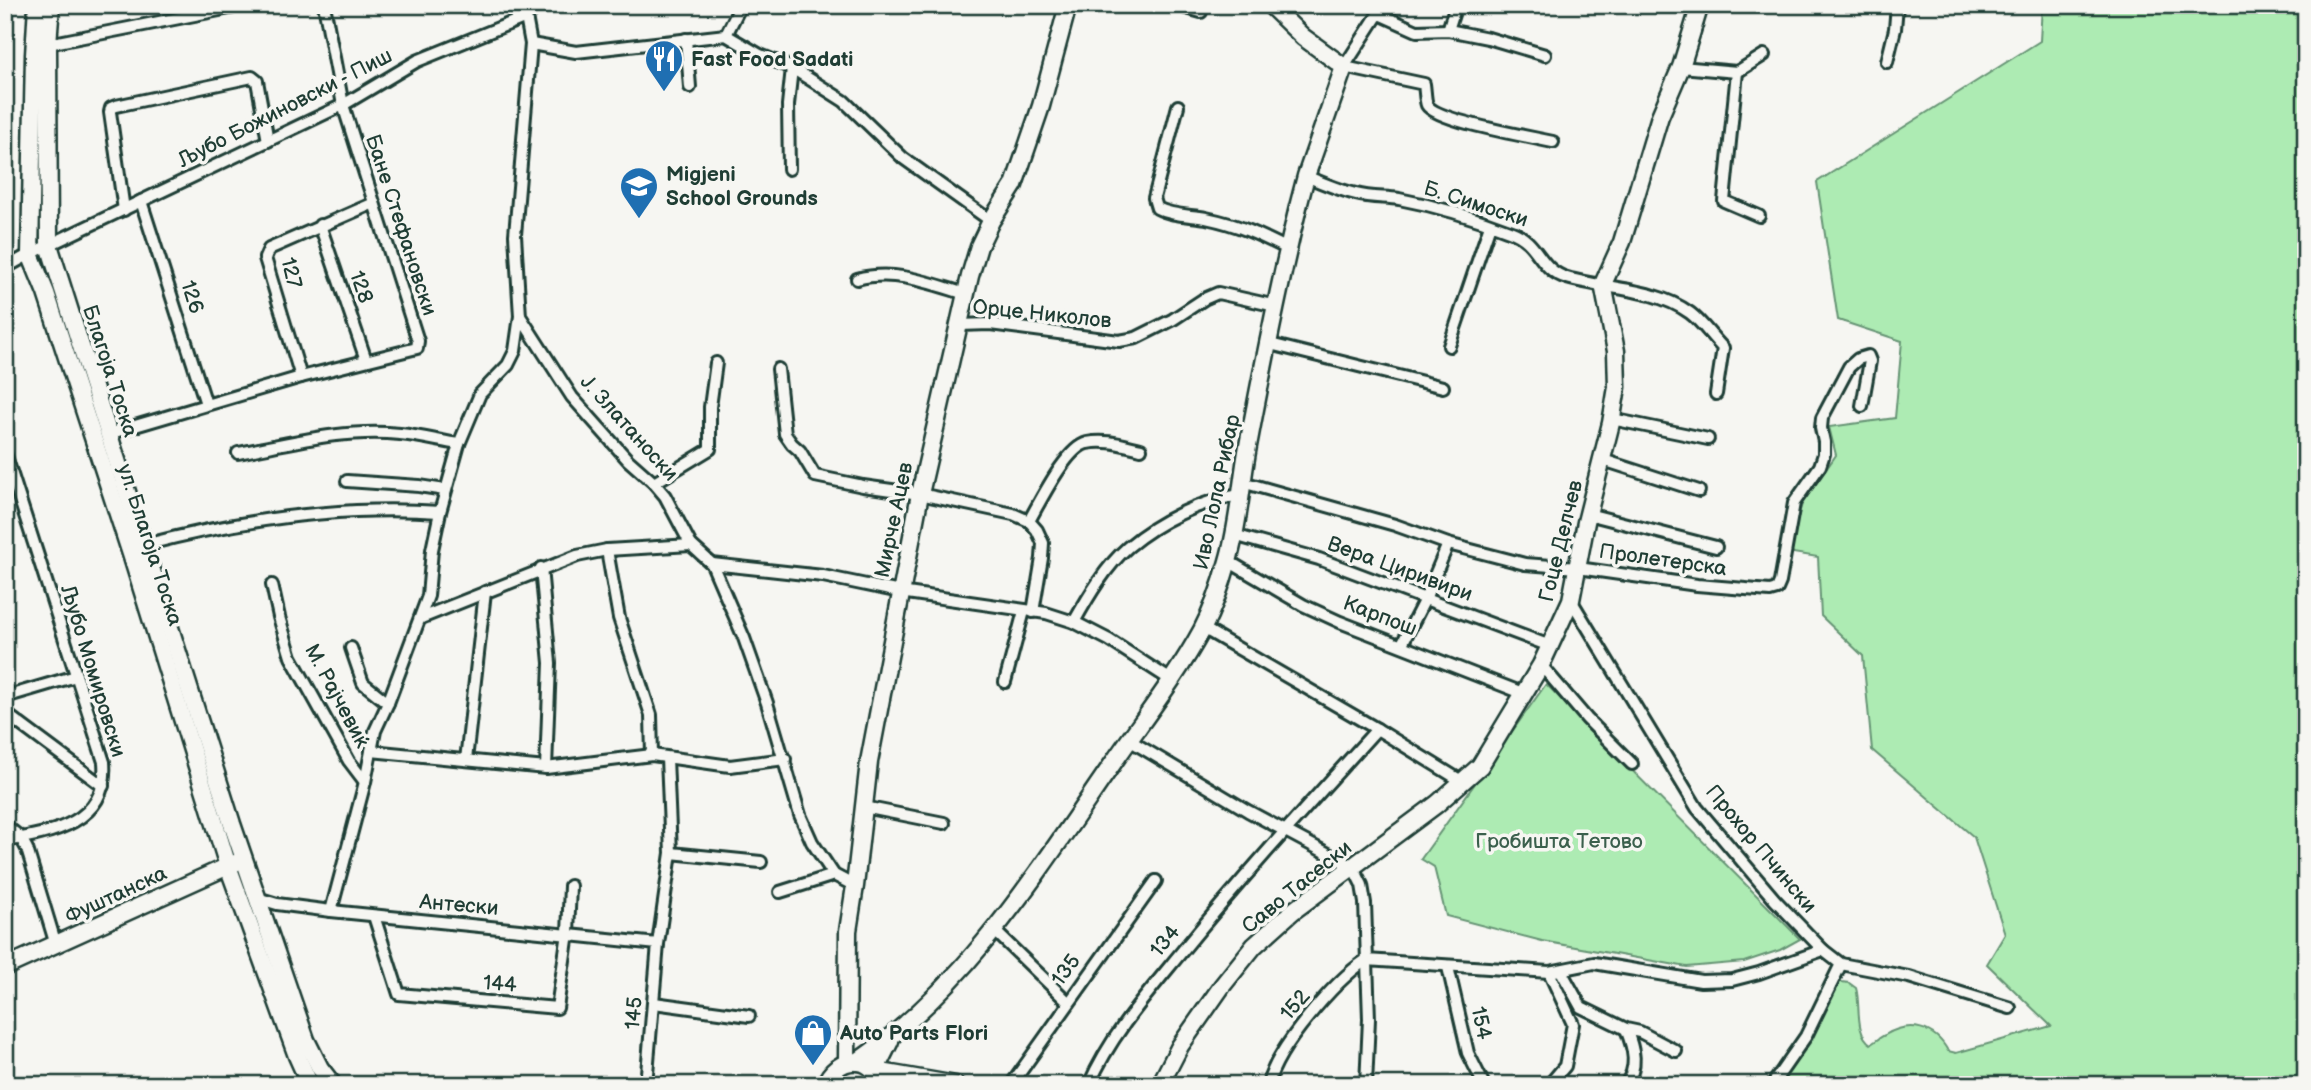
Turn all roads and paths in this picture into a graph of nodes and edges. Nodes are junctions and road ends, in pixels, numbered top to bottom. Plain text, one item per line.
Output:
1 (37, 5) edge
2 (51, 5) edge
3 (324, 5) edge
4 (538, 5) edge
5 (741, 5) edge
6 (1068, 5) edge
7 (1176, 5) edge
8 (1270, 5) edge
9 (1456, 5) edge
10 (1700, 5) edge
11 (1897, 5) edge
12 (238, 6) edge
13 (1381, 10) edge
14 (1201, 12) dead end
15 (526, 17) junction
16 (1448, 30) junction
17 (726, 34) junction
18 (686, 39) junction
19 (48, 44) junction
20 (531, 44) junction
21 (1545, 55) dead end
22 (1764, 55) dead end
23 (1887, 62) dead end
24 (1344, 67) junction
25 (1681, 67) junction
26 (792, 68) junction
27 (1737, 72) junction
28 (690, 88) dead end
29 (343, 105) junction
30 (1178, 106) dead end
31 (268, 141) junction
32 (1553, 142) dead end
33 (789, 169) dead end
34 (1306, 176) junction
35 (141, 201) junction
36 (374, 203) junction
37 (124, 209) junction
38 (1759, 216) dead end
39 (991, 221) junction
40 (320, 225) junction
41 (1490, 225) junction
42 (49, 245) junction
43 (1288, 249) junction
44 (30, 254) junction
45 (5, 268) edge
46 (857, 279) dead end
47 (1603, 284) junction
48 (966, 294) junction
49 (1276, 306) junction
50 (520, 316) junction
51 (959, 325) junction
52 (1270, 344) junction
53 (1449, 346) dead end
54 (366, 360) junction
55 (716, 363) dead end
56 (778, 369) dead end
57 (301, 377) junction
58 (1443, 387) dead end
59 (1716, 394) dead end
60 (206, 404) junction
61 (1862, 405) dead end
62 (1612, 419) junction
63 (108, 434) junction
64 (1708, 439) dead end
65 (459, 444) junction
66 (1141, 449) dead end
67 (5, 453) edge
68 (238, 453) dead end
69 (1603, 460) junction
70 (347, 481) dead end
71 (654, 483) junction
72 (1241, 488) junction
73 (445, 490) junction
74 (1699, 491) dead end
75 (5, 493) edge
76 (920, 494) junction
77 (20, 499) junction
78 (440, 512) junction
79 (1588, 514) junction
80 (1029, 521) junction
81 (1234, 535) junction
82 (1448, 544) junction
83 (144, 545) junction
84 (691, 545) junction
85 (1716, 547) dead end
86 (607, 550) junction
87 (1228, 561) junction
88 (712, 564) junction
89 (541, 568) junction
90 (1578, 568) junction
91 (272, 585) dead end
92 (485, 592) junction
93 (900, 592) junction
94 (1425, 599) junction
95 (1571, 600) junction
96 (1028, 611) junction
97 (421, 618) junction
98 (1074, 622) junction
99 (1203, 628) junction
100 (1402, 644) junction
101 (1550, 646) junction
102 (351, 648) dead end
103 (1541, 665) junction
104 (76, 676) junction
105 (1171, 680) junction
106 (1005, 682) dead end
107 (1525, 694) junction
108 (5, 697) edge
109 (388, 703) junction
110 (5, 713) edge
111 (1377, 729) junction
112 (1129, 740) junction
113 (371, 751) junction
114 (652, 755) junction
115 (667, 758) junction
116 (785, 759) junction
117 (466, 760) junction
118 (1632, 764) dead end
119 (546, 768) junction
120 (365, 782) junction
121 (1463, 782) junction
122 (103, 786) junction
123 (864, 807) junction
124 (944, 823) dead end
125 (5, 825) edge
126 (1284, 830) junction
127 (21, 838) junction
128 (5, 841) edge
129 (671, 853) junction
130 (244, 859) junction
131 (761, 862) dead end
132 (228, 866) junction
133 (1353, 867) junction
134 (834, 875) junction
135 (1157, 881) dead end
136 (570, 886) dead end
137 (855, 886) junction
138 (780, 892) dead end
139 (257, 898) junction
140 (331, 911) junction
141 (374, 916) junction
142 (995, 931) junction
143 (568, 933) junction
144 (658, 944) junction
145 (56, 945) junction
146 (1823, 950) junction
147 (1366, 960) junction
148 (1842, 964) junction
149 (5, 967) edge
150 (1448, 967) junction
151 (1561, 971) junction
152 (1549, 972) junction
153 (1068, 1002) junction
154 (654, 1003) junction
155 (2010, 1008) dead end
156 (750, 1016) dead end
157 (1626, 1029) junction
158 (891, 1038) junction
159 (1676, 1051) dead end
160 (852, 1062) junction
161 (878, 1078) edge
162 (310, 1085) edge
163 (332, 1085) edge
164 (646, 1085) edge
165 (825, 1085) edge
166 (956, 1085) edge
167 (1011, 1085) edge
168 (1089, 1085) edge
169 (1160, 1085) edge
170 (1268, 1085) edge
171 (1366, 1085) edge
172 (1483, 1085) edge
173 (1549, 1085) edge
174 (1625, 1085) edge
175 (1772, 1085) edge

1 - 44 street, ул. Благоја Тоска
2 - 19 street, Благоја Тоска
3 - 29 street, Бане Стефановски
4 - 15 street, Љубо Божиновски - Пиш
5 - 17 street
6 - 39 street, Мирче Ацев
7 - 14 street
8 - 24 street
9 - 16 street
10 - 25 street
11 - 23 street
12 - 19 street
13 - 16 street
13 - 24 street
15 - 20 street
15 - 29 street, Љубо Божиновски - Пиш
16 - 21 street
17 - 18 street
17 - 26 street
18 - 20 street
18 - 28 street
19 - 42 street, Благоја Тоска
20 - 50 street
22 - 27 street
24 - 32 street
24 - 34 street, Иво Лола Рибар
25 - 27 street
25 - 47 street
26 - 33 street
26 - 39 street
27 - 38 street
29 - 31 street, Љубо Божиновски - Пиш
29 - 36 street, Бане Стефановски
30 - 43 street
31 - 35 street, Љубо Божиновски - Пиш
31 - 37 street
34 - 41 street, Б. Симоски
34 - 43 street, Иво Лола Рибар
35 - 37 street, Љубо Божиновски - Пиш
35 - 60 street, 126
36 - 40 street, 127
36 - 54 street, Бане Стефановски
37 - 42 street, Љубо Божиновски - Пиш
39 - 48 street, Мирче Ацев
40 - 54 street, 128
40 - 57 street, 127
41 - 47 street, Б. Симоски
41 - 53 street
42 - 44 street, Љубо Божиновски - Пиш
42 - 63 street, Благоја Тоска
43 - 49 street, Иво Лола Рибар
44 - 45 street, Љубо Божиновски - Пиш
44 - 132 street, ул. Благоја Тоска
46 - 48 street
47 - 59 street, Б. Симоски
47 - 62 street, Гоце Делчев
48 - 51 street, Мирче Ацев
49 - 51 street, Орце Николов
49 - 52 street, Иво Лола Рибар
50 - 65 street
50 - 71 street, Ј. Златаноски
51 - 76 street, Мирче Ацев
52 - 58 street
52 - 72 street, Иво Лола Рибар
54 - 57 street, Бане Стефановски
55 - 71 street
56 - 76 street
57 - 60 street, Бане Стефановски
60 - 63 street, Бане Стефановски
61 - 90 street, Пролетерска
62 - 64 street
62 - 69 street, Гоце Делчев
63 - 83 street, Благоја Тоска
65 - 68 street
65 - 73 street
66 - 80 street
67 - 77 street, Љубо Момировски
69 - 74 street
69 - 79 street, Гоце Делчев
70 - 73 street
71 - 84 street, Ј. Златаноски
72 - 81 street, Иво Лола Рибар
72 - 82 street, Пролетерска
72 - 98 street
73 - 78 street
75 - 77 street
76 - 80 street
76 - 93 street, Мирче Ацев
77 - 104 street, Љубо Момировски
78 - 83 street
78 - 97 street
79 - 85 street
79 - 90 street, Гоце Делчев
80 - 96 street
81 - 87 street, Иво Лола Рибар
81 - 94 street, Вера Циривири
82 - 90 street, Пролетерска
82 - 94 street
83 - 130 street, Благоја Тоска
84 - 86 street
84 - 88 street, Ј. Златаноски
86 - 89 street
86 - 114 street
87 - 99 street, Иво Лола Рибар
87 - 100 street, Карпош
88 - 93 street
88 - 116 street, Ј. Златаноски
89 - 92 street
89 - 119 street
90 - 95 street, Гоце Делчев
91 - 120 street, М. Рајчевиќ
92 - 97 street
92 - 117 street
93 - 96 street
93 - 123 street, Мирче Ацев
94 - 100 street
94 - 101 street, Вера Циривири
95 - 101 street, Гоце Делчев
95 - 146 street, Прохор Пчински
96 - 98 street
96 - 106 street
97 - 109 street
98 - 105 street
99 - 105 street, Иво Лола Рибар
99 - 111 street
100 - 107 street, Карпош
101 - 103 street, Гоце Делчев
102 - 109 street
103 - 107 street, Гоце Делчев
103 - 118 street
104 - 108 street
104 - 122 street, Љубо Момировски
105 - 112 street, Иво Лола Рибар
107 - 121 street, Гоце Делчев
109 - 113 street
110 - 122 street
111 - 121 street
111 - 126 street, 134
112 - 126 street
112 - 142 street, Иво Лола Рибар
113 - 117 street
113 - 120 street
114 - 115 street
114 - 119 street
115 - 116 street
115 - 129 street, 145
116 - 134 street, Ј. Златаноски
117 - 119 street
120 - 140 street
121 - 133 street, Саво Тасески
122 - 127 street, Љубо Момировски
123 - 124 street
123 - 137 street, Мирче Ацев
125 - 127 street
126 - 133 street
126 - 168 street, 134
127 - 128 street, Љубо Момировски
127 - 145 street
129 - 131 street
129 - 144 street, 145
130 - 132 street, Фуштанска
130 - 139 street, Благоја Тоска
132 - 145 street, Фуштанска
132 - 162 street, ул. Благоја Тоска
133 - 147 street
133 - 169 street, Саво Тасески
134 - 137 street, Ј. Златаноски
134 - 138 street
135 - 153 street, 135
136 - 143 street, 144
137 - 160 street, Мирче Ацев
139 - 140 street, Антески
139 - 163 street, Благоја Тоска
140 - 141 street, Антески
141 - 143 street, Антески
141 - 143 street, 144
142 - 153 street
142 - 158 street, Иво Лола Рибар
143 - 144 street, Антески
144 - 154 street, 145
145 - 149 street, Фуштанска
146 - 148 street, Прохор Пчински
146 - 151 street
147 - 150 street
147 - 170 street, 152
147 - 171 street
148 - 155 street, Прохор Пчински
148 - 175 street
150 - 152 street
150 - 172 street, 154
151 - 152 street
151 - 157 street
152 - 173 street
153 - 167 street, 135
154 - 156 street
154 - 164 street, 145
157 - 159 street
157 - 174 street
158 - 160 street
158 - 161 street
160 - 161 street
160 - 165 street
161 - 166 street

